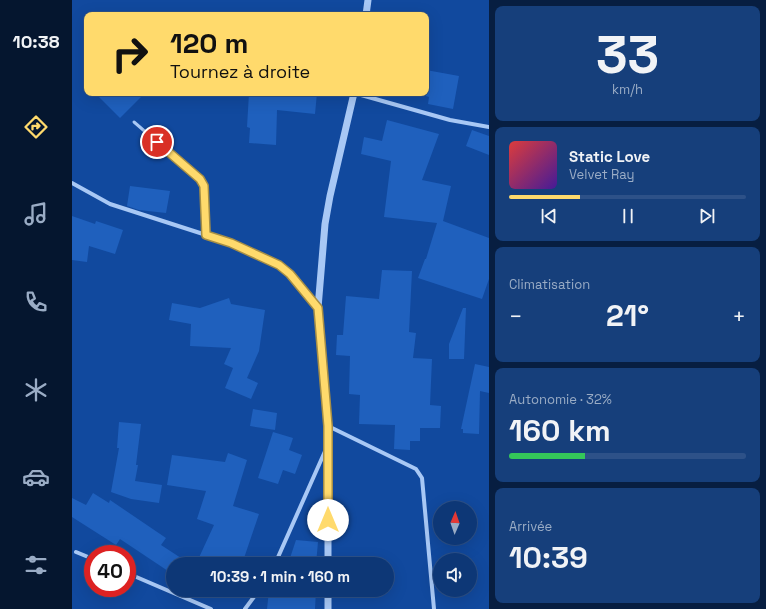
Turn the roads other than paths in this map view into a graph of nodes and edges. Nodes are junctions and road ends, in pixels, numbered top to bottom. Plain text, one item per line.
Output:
1 (368, 0) edge
2 (366, 12) edge
3 (353, 96) edge
4 (365, 96) edge
5 (134, 122) dead end
6 (489, 127) edge
7 (72, 183) edge
8 (206, 235) junction
9 (318, 308) junction
10 (328, 426) junction
11 (328, 446) junction
12 (76, 552) dead end
13 (84, 555) edge
14 (278, 557) edge
15 (328, 557) edge
16 (136, 577) edge
17 (254, 597) edge
18 (328, 597) edge
19 (211, 609) edge
20 (245, 609) edge
21 (328, 609) edge
22 (434, 609) edge

1 - 2 street
3 - 9 street
4 - 6 street
5 - 8 lane
7 - 8 street
8 - 9 street
9 - 10 street
10 - 11 street
10 - 22 street
11 - 14 street
11 - 15 street
12 - 13 street
16 - 19 street
17 - 20 street
18 - 21 street

